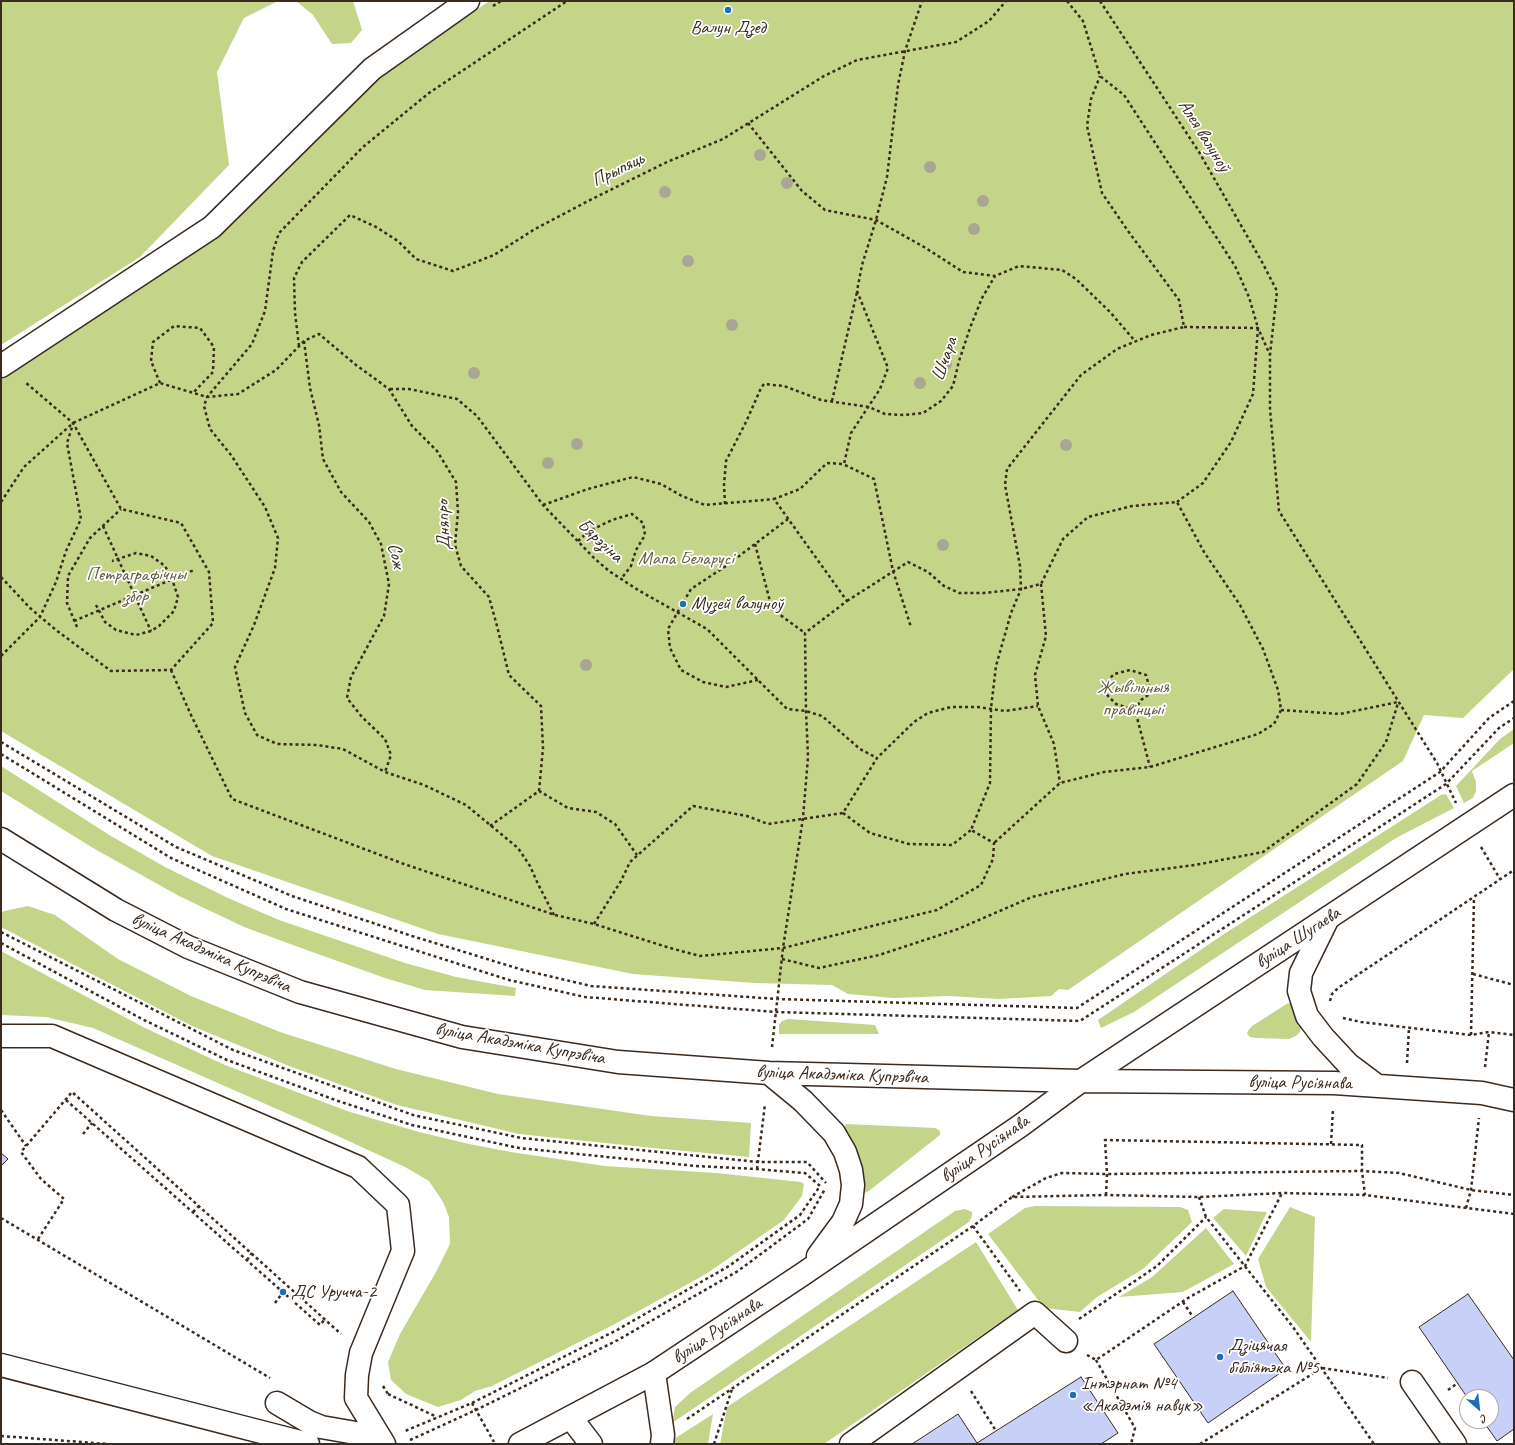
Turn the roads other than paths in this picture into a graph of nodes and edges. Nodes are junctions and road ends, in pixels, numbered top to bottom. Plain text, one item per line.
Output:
1 (468, 1) edge
2 (1, 366) edge
3 (1514, 795) edge
4 (1, 838) edge
5 (1328, 918) junction
6 (1, 1036) edge
7 (769, 1073) junction
8 (1081, 1081) junction
9 (1376, 1085) junction
10 (1514, 1100) edge
11 (803, 1274) junction
12 (1066, 1341) road end
13 (1, 1365) edge
14 (654, 1373) junction
15 (1412, 1382) road end
16 (276, 1403) dead end
17 (571, 1418) junction
18 (662, 1440) edge
19 (382, 1441) edge
20 (308, 1444) edge
21 (336, 1444) edge
22 (520, 1444) edge
23 (591, 1444) edge
24 (851, 1444) edge
25 (1455, 1444) edge

1 - 2 main road
3 - 5 main road, вуліца Шугаева
4 - 7 main road, вуліца Акадэміка Купрэвіча
5 - 8 main road, вуліца Шугаева
5 - 9 main road
6 - 19 main road
7 - 8 main road, вуліца Акадэміка Купрэвіча
7 - 11 main road
8 - 9 main road, вуліца Русіянава
8 - 11 main road, вуліца Русіянава
9 - 10 main road, вуліца Русіянава
11 - 14 main road, вуліца Русіянава
12 - 24 main road
13 - 20 main road
14 - 17 main road, вуліца Русіянава
14 - 18 main road
15 - 25 main road
16 - 19 main road
17 - 22 main road, вуліца Русіянава
17 - 23 main road
19 - 21 main road

